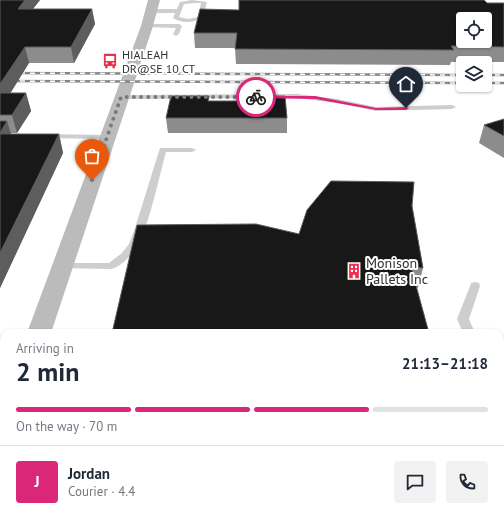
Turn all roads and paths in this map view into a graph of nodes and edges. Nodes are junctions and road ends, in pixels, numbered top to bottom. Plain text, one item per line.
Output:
1 (195, 0) edge
2 (178, 11) junction
3 (150, 12) edge
4 (176, 34) dead end
5 (121, 97) junction
6 (452, 107) dead end
7 (37, 136) edge
8 (108, 136) junction
9 (192, 150) dead end
10 (62, 266) junction
11 (475, 286) dead end
12 (40, 329) edge
13 (467, 329) edge

1 - 2 lane
1 - 2 lane
2 - 3 lane
3 - 4 lane
3 - 5 main road
5 - 6 lane
5 - 8 main road
7 - 8 lane
8 - 10 main road
9 - 10 lane
10 - 12 main road
11 - 13 lane

